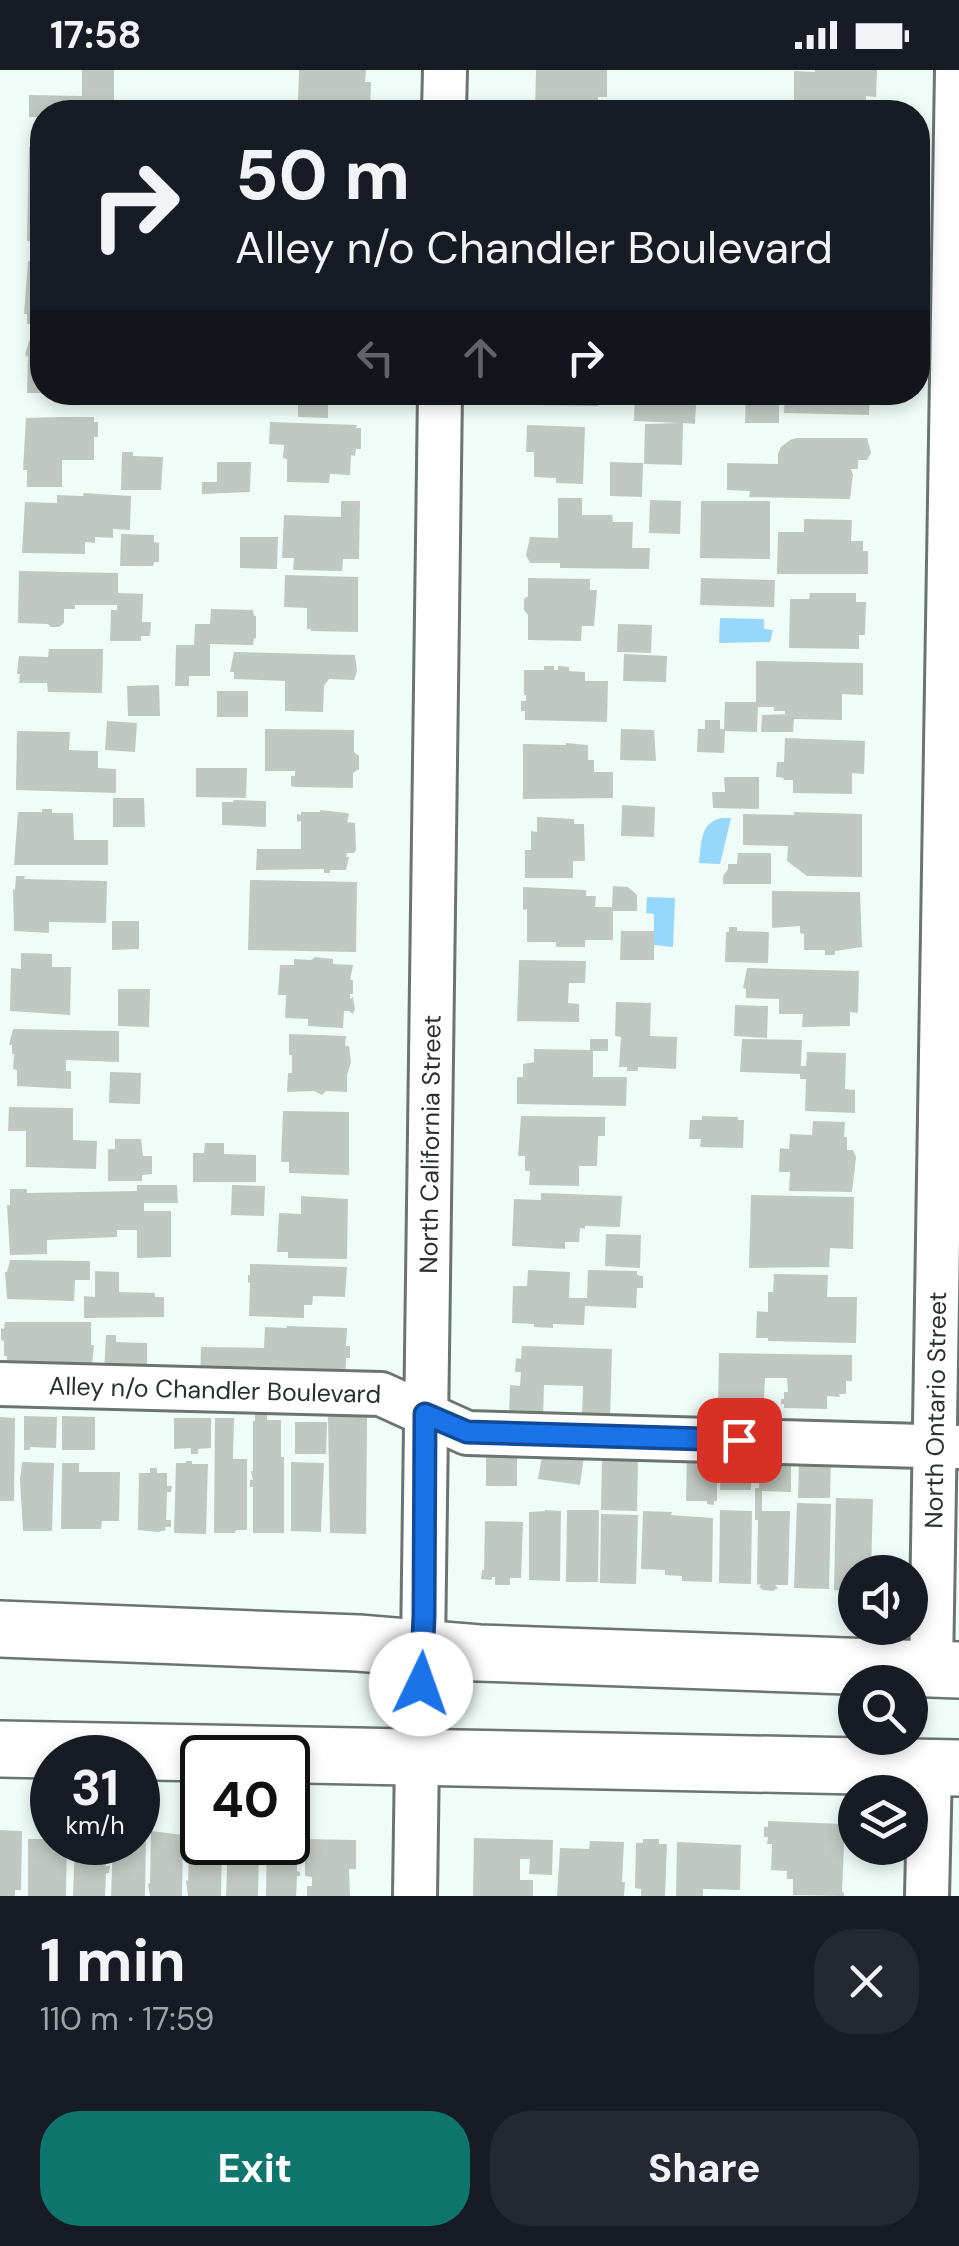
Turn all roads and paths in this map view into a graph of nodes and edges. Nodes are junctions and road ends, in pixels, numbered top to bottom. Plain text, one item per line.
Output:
1 (444, 70) edge
2 (957, 70) edge
3 (444, 100) edge
4 (440, 405) edge
5 (0, 1384) edge
6 (425, 1414) junction
7 (946, 1446) edge
8 (0, 1630) edge
9 (423, 1649) junction
10 (945, 1670) edge
11 (0, 1748) edge
12 (417, 1756) junction
13 (944, 1768) edge
14 (416, 1896) edge
15 (927, 1896) edge

1 - 3 street
2 - 7 street, North Ontario Street
4 - 6 street, North California Street
5 - 6 street, Alley n/o Chandler Boulevard
6 - 7 street, Alley n/o Chandler Boulevard
6 - 9 street, North California Street
7 - 10 street, North Ontario Street
8 - 9 main road
9 - 10 main road
9 - 12 street, North California Street
11 - 12 main road
12 - 13 main road
12 - 14 street, North California Street
13 - 15 street

